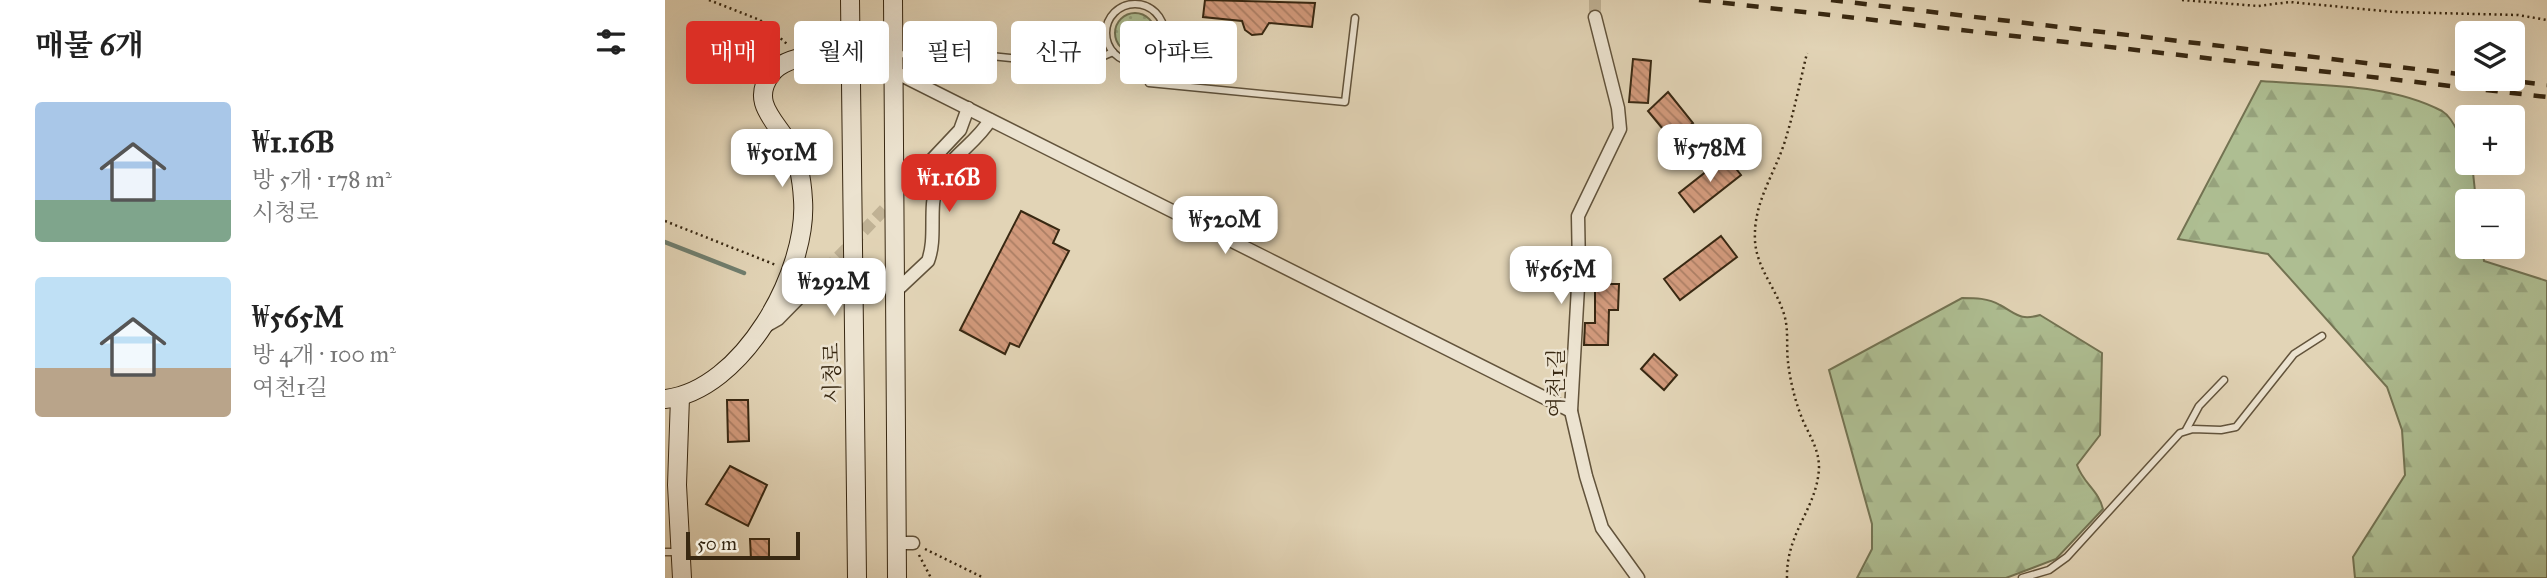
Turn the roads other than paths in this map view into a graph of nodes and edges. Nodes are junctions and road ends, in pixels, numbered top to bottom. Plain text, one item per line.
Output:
1 (849, 0) edge
2 (893, 0) edge
3 (1595, 17) tunnel mouth
4 (1355, 18) dead end
5 (849, 21) edge
6 (1160, 21) edge
7 (1113, 52) junction
8 (1120, 57) edge
9 (794, 59) edge
10 (889, 62) edge
11 (893, 63) junction
12 (849, 84) edge
13 (1159, 84) edge
14 (968, 108) junction
15 (990, 120) junction
16 (927, 164) tunnel mouth
17 (825, 270) tunnel mouth
18 (895, 292) junction
19 (761, 328) junction
20 (2322, 336) dead end
21 (2224, 380) dead end
22 (672, 398) edge
23 (1571, 411) junction
24 (665, 415) edge
25 (2186, 430) junction
26 (677, 443) junction
27 (672, 552) edge
28 (682, 578) edge
29 (857, 578) edge
30 (897, 578) edge
31 (1638, 578) edge
32 (2022, 578) edge

1 - 5 street, 시청로
2 - 11 street
3 - 23 street, 여천1길
4 - 13 lane
6 - 7 lane
7 - 8 lane
7 - 11 lane
9 - 19 street
10 - 11 street
11 - 14 street
11 - 18 street
12 - 29 street, 시청로
14 - 15 street
14 - 16 street
15 - 18 street
15 - 23 street
17 - 19 street
18 - 30 street
19 - 22 street
20 - 25 lane
21 - 25 lane
22 - 26 street
23 - 31 street, 여천1길
24 - 26 street
25 - 32 lane
26 - 27 street
27 - 28 street

